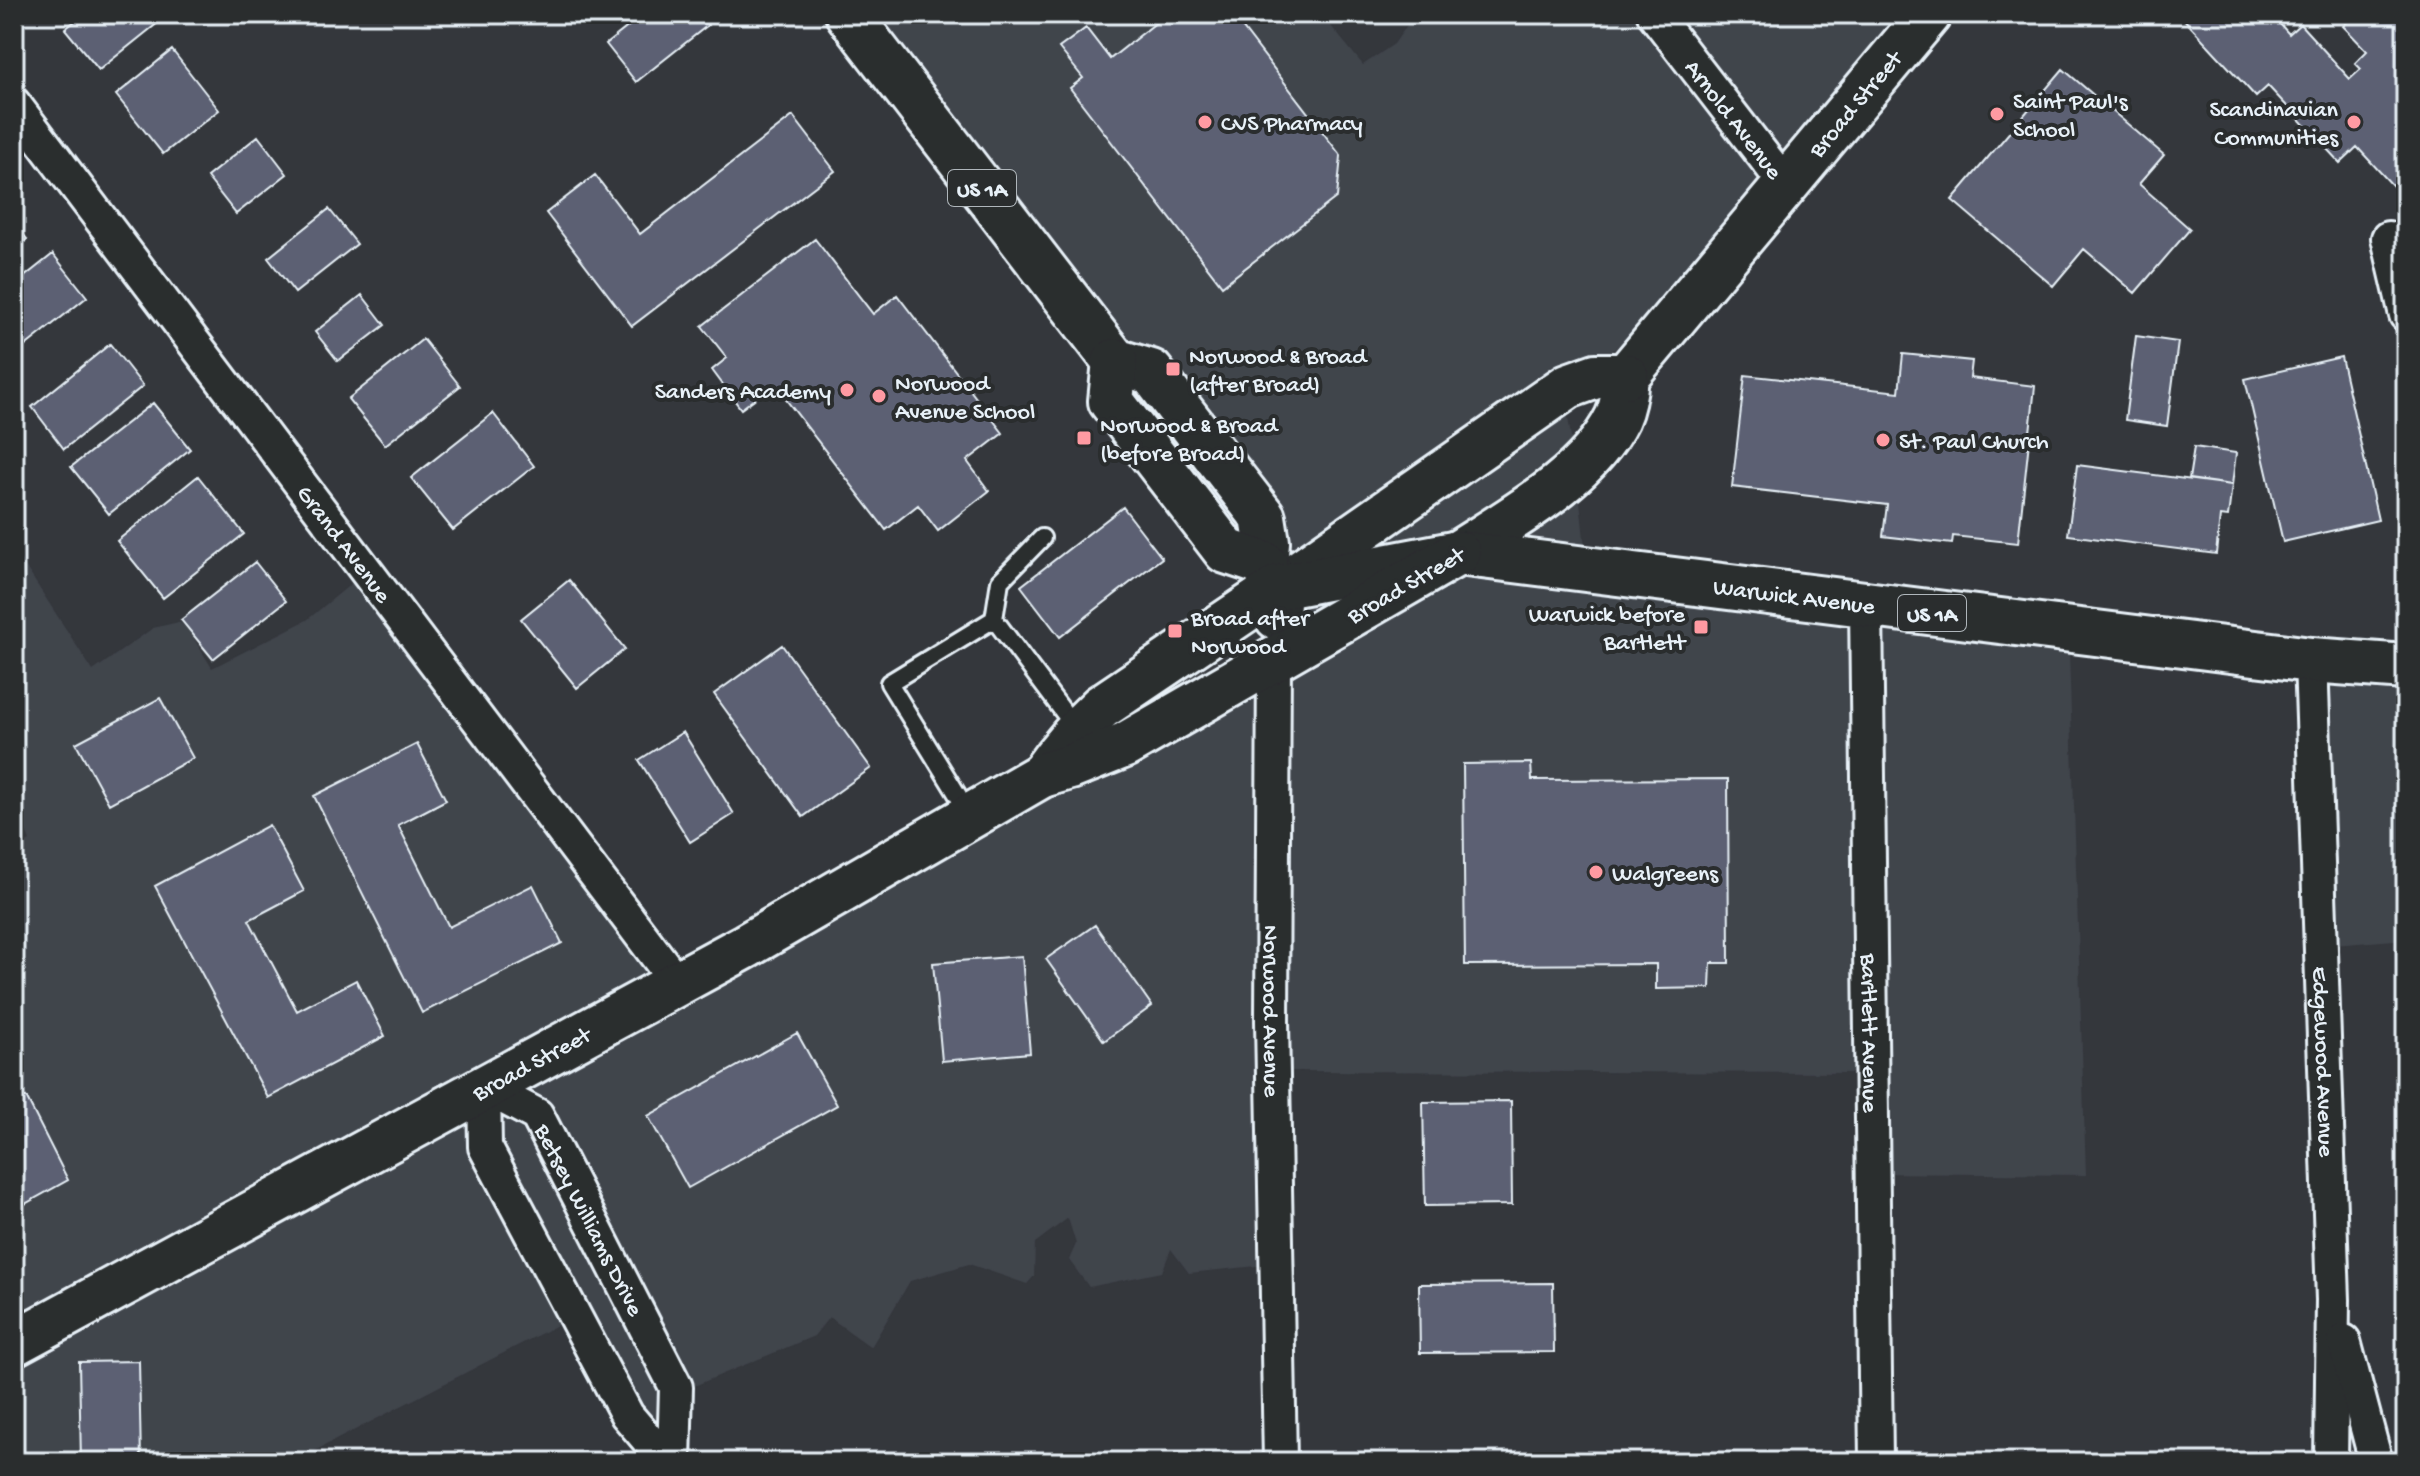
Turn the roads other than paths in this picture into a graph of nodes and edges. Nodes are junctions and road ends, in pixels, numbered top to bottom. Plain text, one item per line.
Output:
1 (848, 14) edge
2 (1654, 14) edge
3 (1929, 14) edge
4 (14, 104) edge
5 (1786, 185) junction
6 (2388, 238) dead end
7 (2406, 315) edge
8 (1626, 376) junction
9 (1042, 538) dead end
10 (1458, 553) junction
11 (1272, 576) junction
12 (1866, 605) junction
13 (994, 619) junction
14 (1274, 659) junction
15 (2311, 660) junction
16 (2406, 667) edge
17 (1077, 730) junction
18 (1042, 775) junction
19 (971, 816) junction
20 (677, 983) junction
21 (484, 1087) junction
22 (2333, 1300) junction
23 (14, 1343) edge
24 (667, 1462) edge
25 (674, 1462) edge
26 (1280, 1462) edge
27 (1876, 1462) edge
28 (2331, 1462) edge
29 (2376, 1462) edge

1 - 11 main road, US 1A
2 - 5 street, Arnold Avenue
3 - 5 main road, Broad Street
4 - 20 street, Grand Avenue
5 - 8 main road, Broad Street
6 - 7 street
8 - 10 main road, Broad Street
8 - 11 main road, Broad Street
9 - 13 lane
10 - 11 main road, Warwick Avenue / US 1A
10 - 12 main road, Warwick Avenue / US 1A
10 - 14 main road, Broad Street
11 - 14 main road, Norwood Avenue
11 - 17 main road, Broad Street
12 - 15 main road, Warwick Avenue / US 1A
12 - 27 street, Bartlett Avenue
13 - 17 lane
13 - 19 lane
14 - 18 main road, Broad Street
14 - 26 street, Norwood Avenue
15 - 16 main road, Warwick Avenue / US 1A
15 - 22 street, Edgewood Avenue
17 - 18 main road, Broad Street
18 - 19 main road, Broad Street
19 - 20 main road, Broad Street
20 - 21 main road, Broad Street
21 - 23 main road, Broad Street
21 - 24 street
21 - 25 street, Betsey Williams Drive
22 - 28 street, Edgewood Avenue
22 - 29 street

